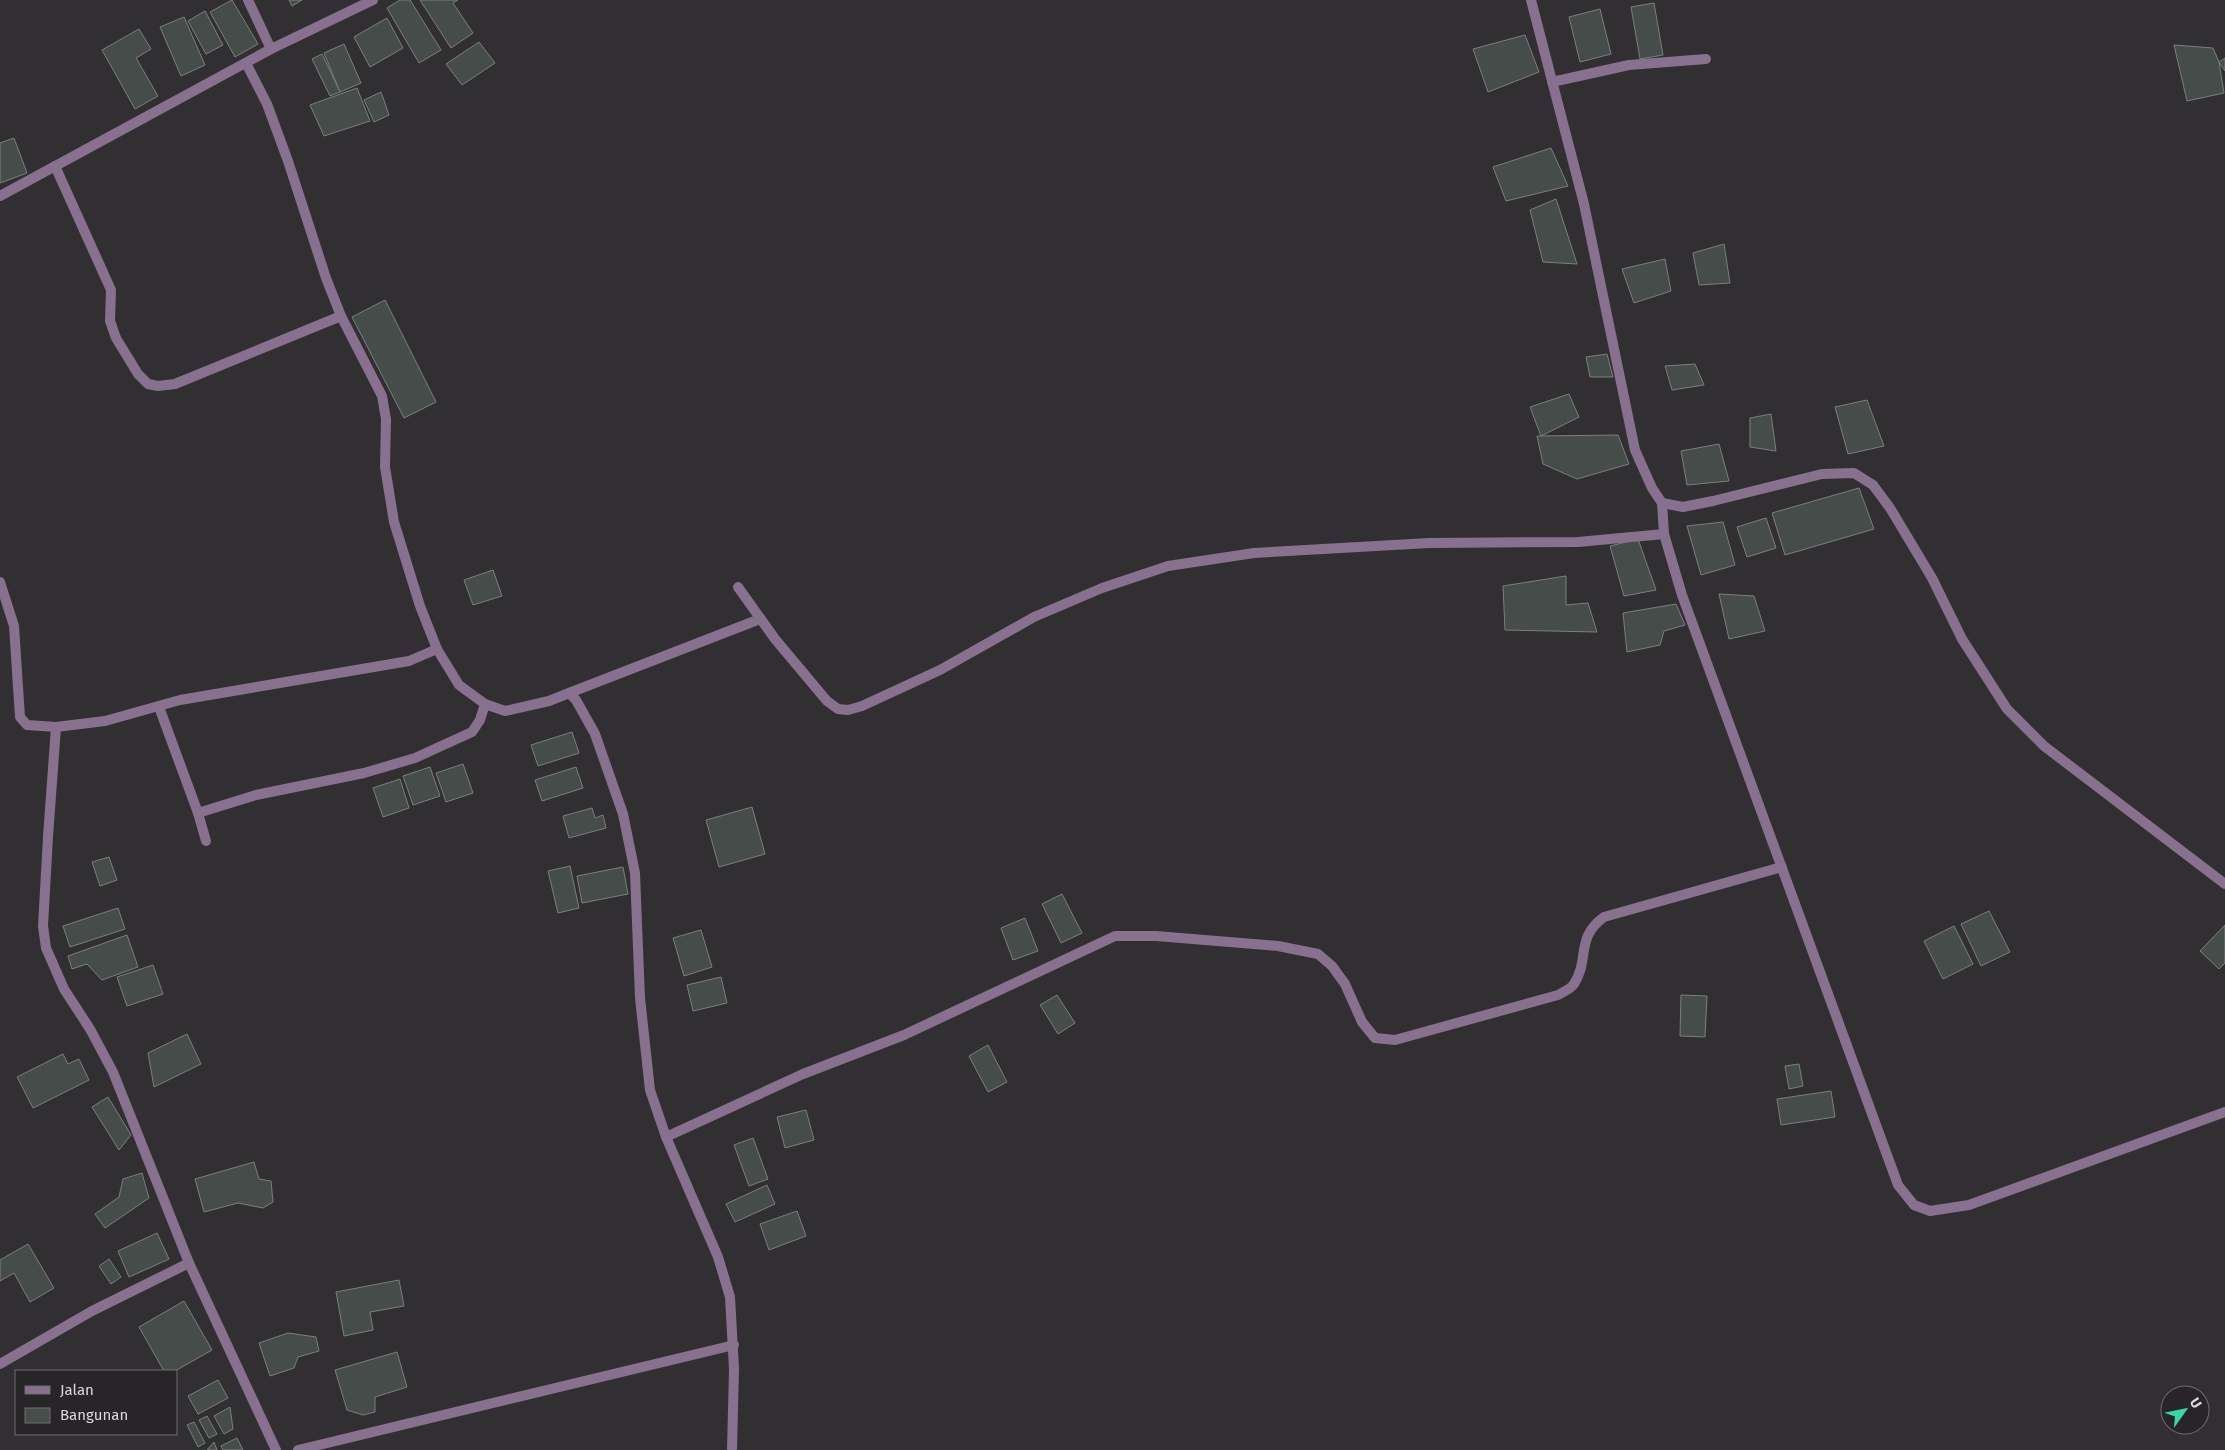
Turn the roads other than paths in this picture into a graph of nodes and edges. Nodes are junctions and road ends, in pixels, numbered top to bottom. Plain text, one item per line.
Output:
1 (248, 0) edge
2 (373, 0) edge
3 (1531, 0) edge
4 (271, 49) junction
5 (1706, 59) dead end
6 (246, 63) junction
7 (1552, 82) junction
8 (55, 166) junction
9 (0, 196) edge
10 (341, 316) junction
11 (1662, 503) junction
12 (1664, 534) junction
13 (0, 582) edge
14 (738, 587) dead end
15 (760, 619) junction
16 (432, 652) junction
17 (570, 693) junction
18 (159, 707) junction
19 (484, 707) junction
20 (56, 727) junction
21 (198, 813) junction
22 (206, 842) dead end
23 (1782, 868) junction
24 (2225, 884) edge
25 (2225, 1112) edge
26 (666, 1137) junction
27 (189, 1263) junction
28 (734, 1345) junction
29 (0, 1364) edge
30 (276, 1450) edge
31 (298, 1450) edge
32 (732, 1450) edge

1 - 4 street
2 - 4 street
3 - 7 street
4 - 6 street
5 - 7 street
6 - 8 street
6 - 10 street
7 - 11 street
8 - 9 street
8 - 10 street
10 - 16 street
11 - 12 street
11 - 24 street
12 - 15 street
12 - 23 street
13 - 20 street
14 - 15 street
15 - 17 street
16 - 18 street
16 - 19 street
17 - 19 street
17 - 26 street
18 - 20 street
18 - 21 street
19 - 21 street
20 - 27 street
21 - 22 street
23 - 25 street
23 - 26 street
26 - 28 street
27 - 29 street
27 - 30 street
28 - 31 street
28 - 32 street

